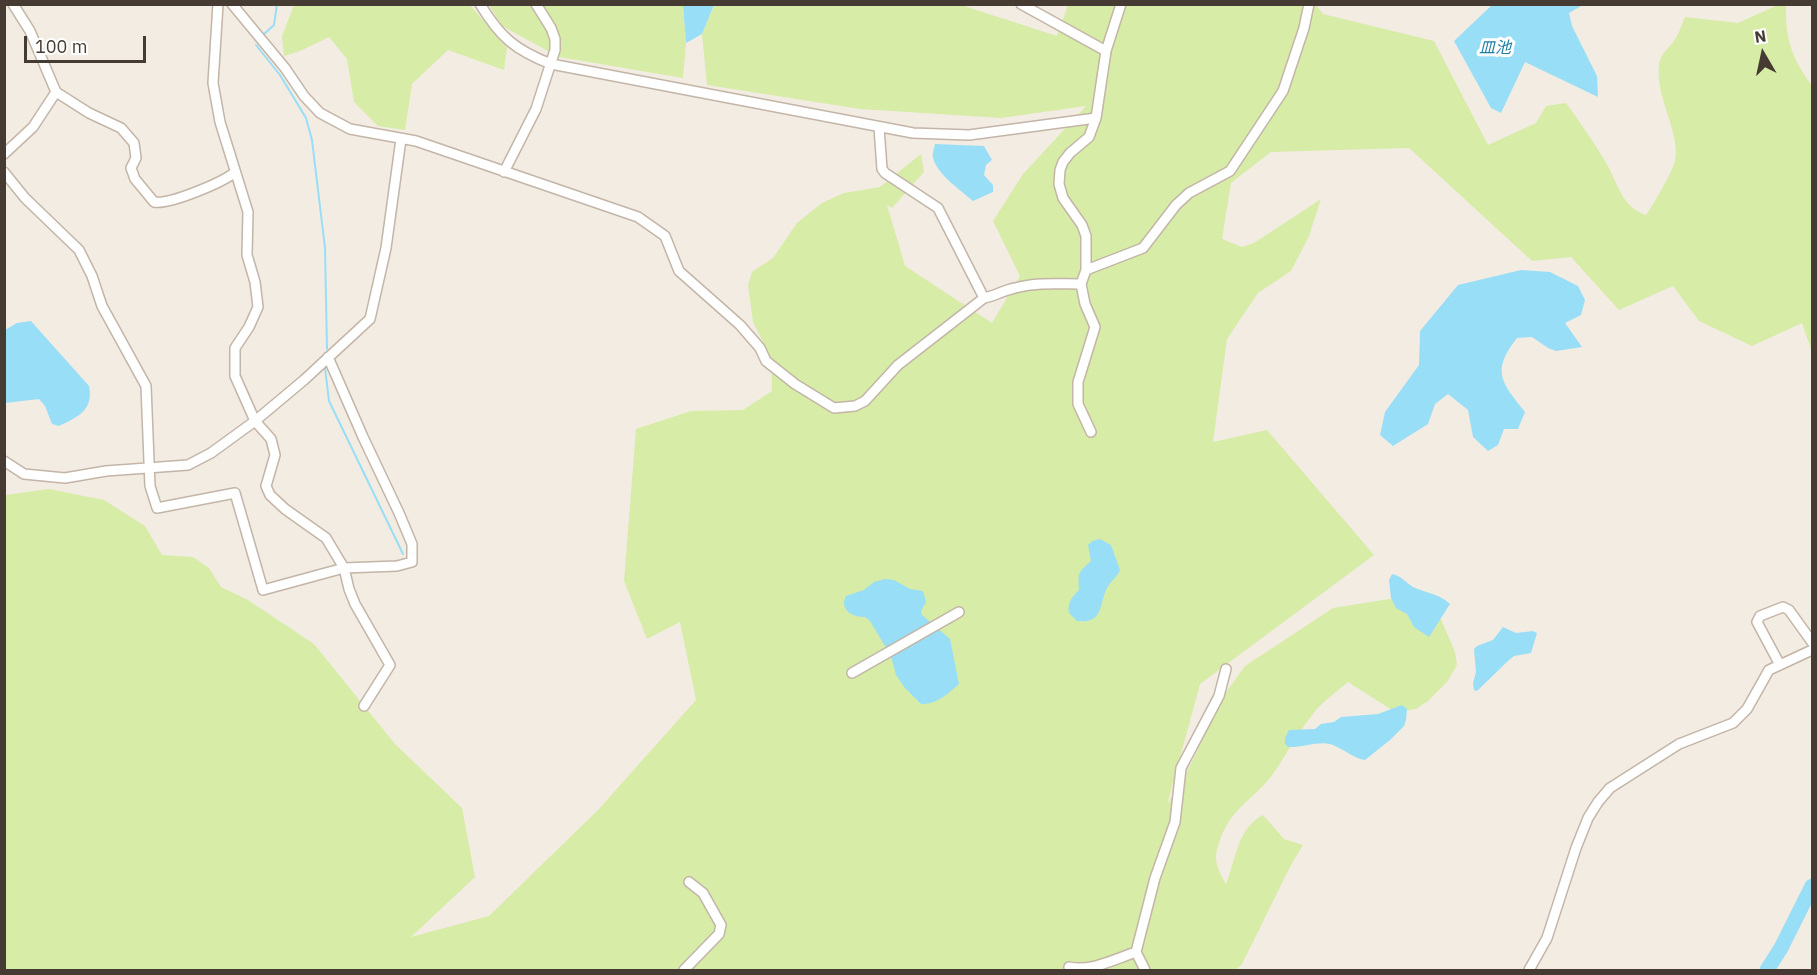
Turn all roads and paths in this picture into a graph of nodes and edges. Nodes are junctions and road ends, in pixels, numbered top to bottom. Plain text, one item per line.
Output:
1 (14, 4) edge
2 (218, 4) edge
3 (232, 4) edge
4 (480, 4) edge
5 (536, 4) edge
6 (1022, 4) edge
7 (1121, 4) edge
8 (1309, 4) edge
9 (1106, 51) junction
10 (551, 64) junction
11 (56, 92) junction
12 (1096, 118) junction
13 (879, 127) junction
14 (400, 139) junction
15 (4, 154) edge
16 (4, 172) edge
17 (504, 172) junction
18 (234, 173) junction
19 (1086, 270) junction
20 (1080, 284) junction
21 (984, 298) junction
22 (328, 357) junction
23 (255, 421) junction
24 (1091, 432) dead end
25 (4, 461) edge
26 (150, 468) junction
27 (344, 568) junction
28 (959, 612) dead end
29 (1812, 642) edge
30 (1812, 650) edge
31 (1780, 665) junction
32 (1226, 669) dead end
33 (852, 673) dead end
34 (364, 706) dead end
35 (689, 882) dead end
36 (1136, 952) junction
37 (1069, 967) dead end
38 (684, 970) edge
39 (1145, 970) edge
40 (1529, 970) edge

1 - 11 street
2 - 18 street
3 - 14 street
4 - 10 street
5 - 10 street
6 - 9 street
7 - 9 street
8 - 19 street
9 - 12 street
10 - 13 street
10 - 17 street
11 - 15 street
11 - 18 street
12 - 13 street
12 - 19 street
13 - 21 street
14 - 17 street
14 - 22 street
16 - 26 street
17 - 21 street
18 - 23 street
19 - 20 street
20 - 21 street
20 - 24 street
22 - 23 street
22 - 27 street
23 - 26 street
23 - 27 street
25 - 26 street
26 - 27 street
27 - 34 street
28 - 33 street
29 - 31 street
30 - 31 street
31 - 40 street
32 - 36 street
35 - 38 street
36 - 37 street
36 - 39 street

